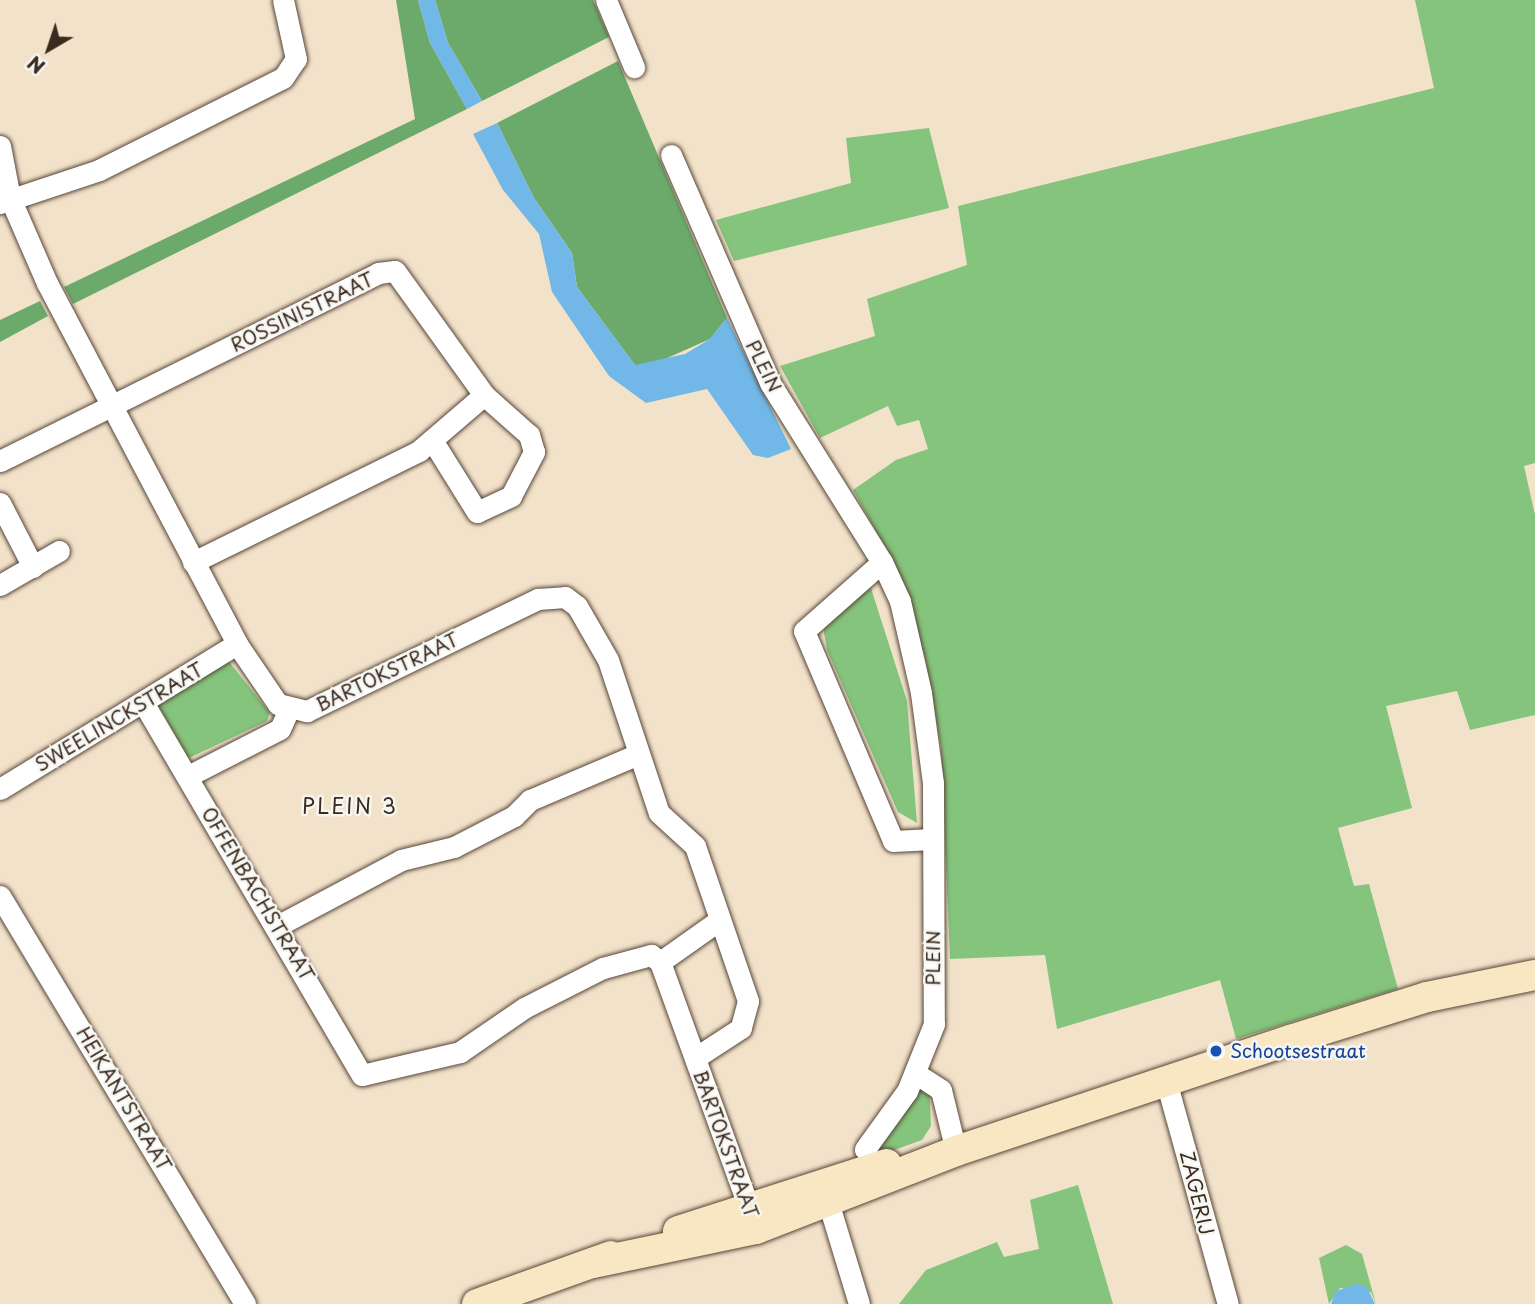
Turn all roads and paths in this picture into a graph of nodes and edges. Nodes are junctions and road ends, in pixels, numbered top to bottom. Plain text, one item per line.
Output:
1 (283, 0) edge
2 (606, 0) edge
3 (634, 67) dead end
4 (0, 146) edge
5 (671, 155) dead end
6 (5, 200) edge
7 (484, 395) junction
8 (111, 406) junction
9 (432, 440) junction
10 (0, 461) edge
11 (0, 503) edge
12 (59, 551) dead end
13 (193, 562) junction
14 (882, 562) junction
15 (33, 567) junction
16 (0, 585) edge
17 (237, 643) junction
18 (144, 704) junction
19 (289, 709) junction
20 (636, 755) junction
21 (188, 776) junction
22 (0, 789) edge
23 (933, 839) junction
24 (0, 896) edge
25 (718, 921) junction
26 (279, 925) junction
27 (660, 962) junction
28 (1531, 975) edge
29 (695, 1058) junction
30 (915, 1073) junction
31 (1166, 1081) junction
32 (865, 1149) dead end
33 (946, 1155) junction
34 (847, 1174) junction
35 (829, 1205) junction
36 (752, 1217) junction
37 (245, 1304) edge
38 (477, 1304) edge
39 (859, 1304) edge
40 (1228, 1304) edge

1 - 6 street
2 - 3 street
4 - 6 street, BARTOKSTRAAT
5 - 14 street, PLEIN
6 - 8 street, BARTOKSTRAAT
7 - 8 street, ROSSINISTRAAT
7 - 9 street
7 - 9 street, ROSSINISTRAAT
8 - 10 street
8 - 13 street, BARTOKSTRAAT
9 - 13 street
11 - 15 street
12 - 15 street
13 - 17 street, BARTOKSTRAAT
14 - 23 street, PLEIN
14 - 23 street
15 - 16 street
17 - 18 street, SWEELINCKSTRAAT
17 - 19 street, BARTOKSTRAAT
18 - 21 street, OFFENBACHSTRAAT
18 - 22 street, SWEELINCKSTRAAT
19 - 20 street, BARTOKSTRAAT
19 - 21 street
20 - 25 street, BARTOKSTRAAT
20 - 26 street
21 - 26 street, OFFENBACHSTRAAT
23 - 30 street, PLEIN
24 - 37 street, HEIKANTSTRAAT
25 - 27 street
25 - 29 street, BARTOKSTRAAT
26 - 27 street, OFFENBACHSTRAAT
27 - 29 street, BARTOKSTRAAT
28 - 31 main road
29 - 36 street, BARTOKSTRAAT
30 - 32 street, PLEIN
30 - 33 street
31 - 33 main road
31 - 40 street, ZAGERIJ
33 - 34 main road
33 - 35 main road
34 - 35 street
34 - 36 main road
35 - 36 main road
35 - 39 street
36 - 38 main road

